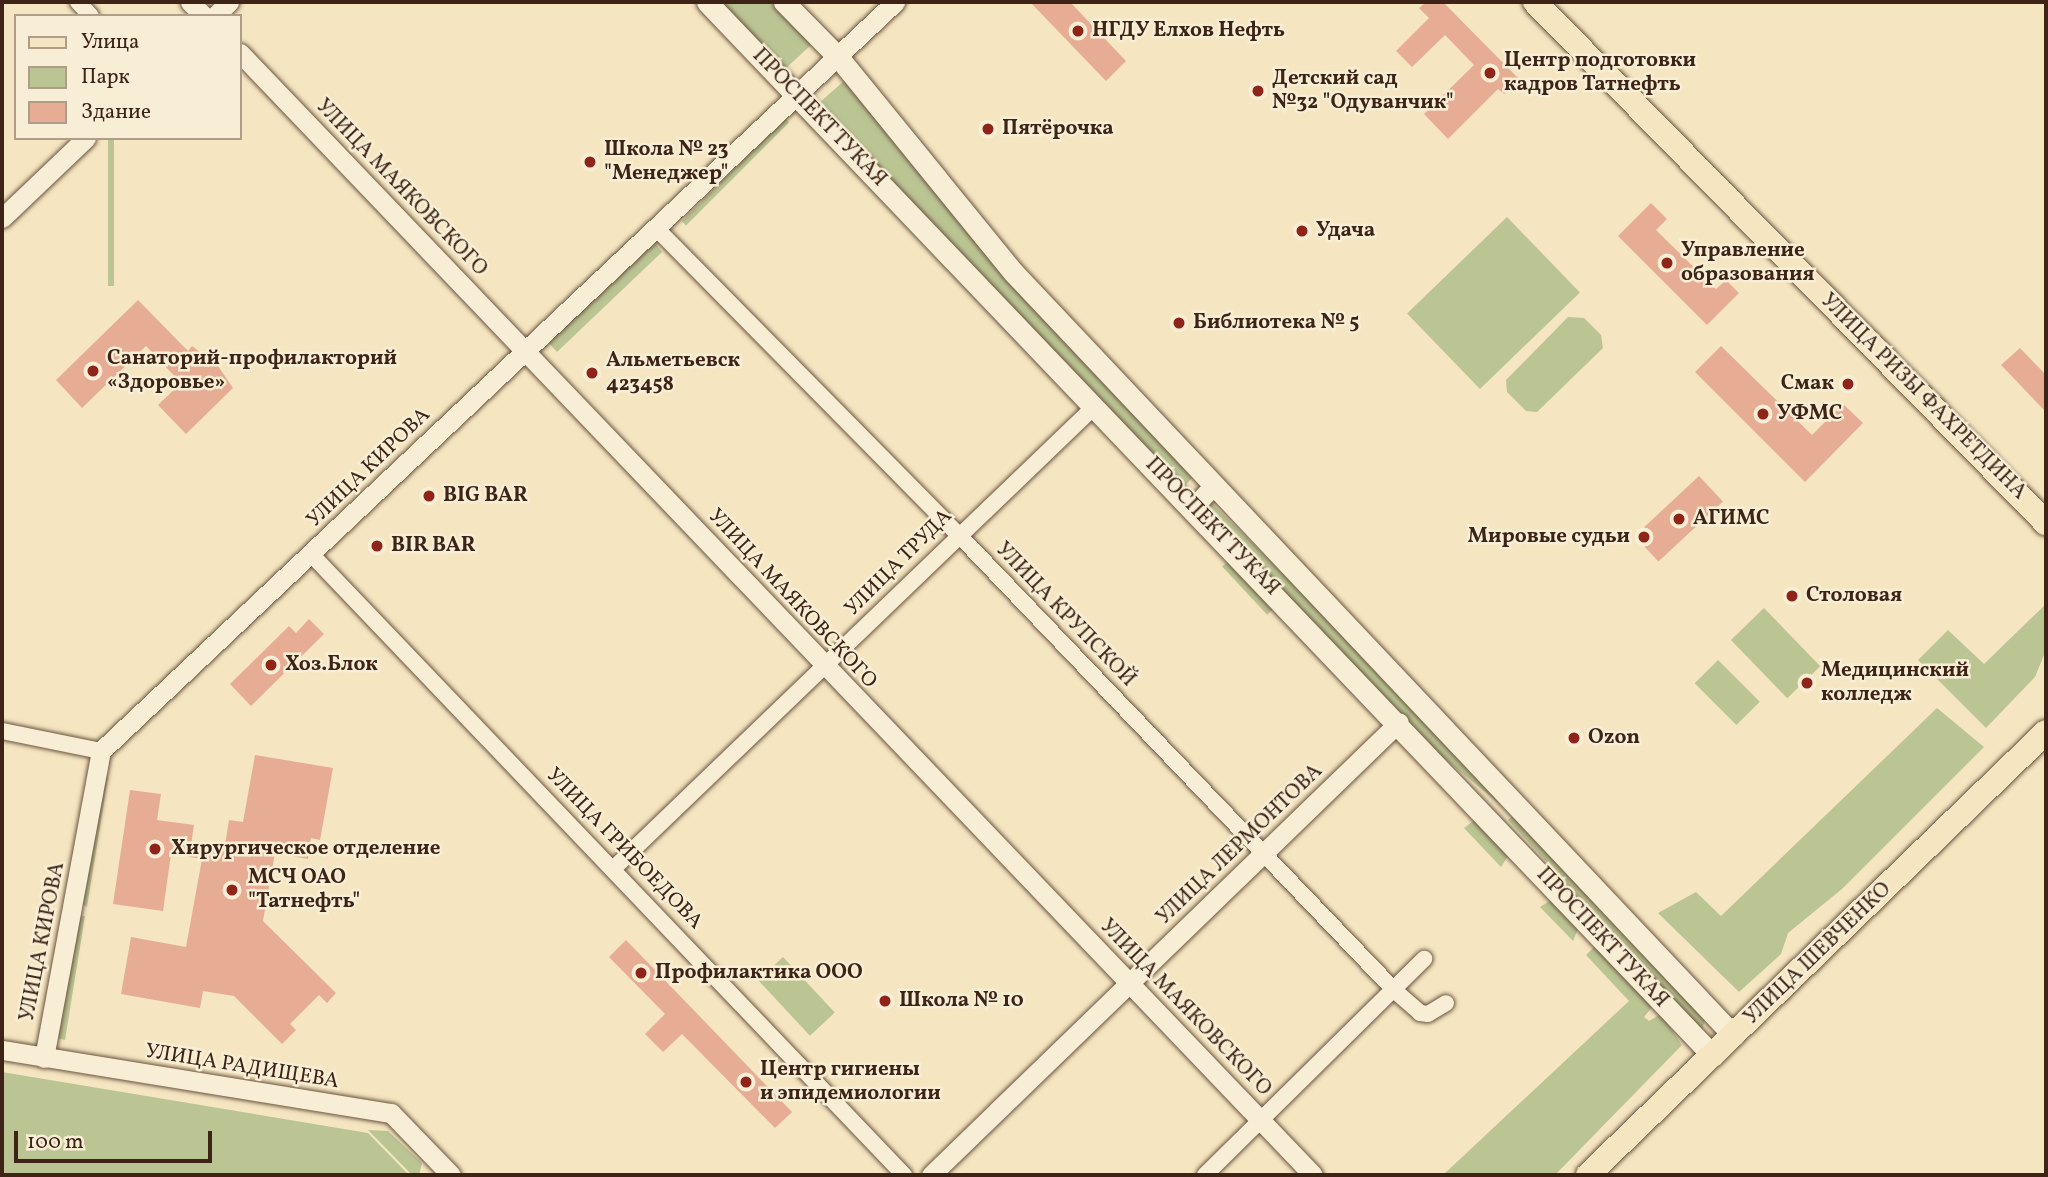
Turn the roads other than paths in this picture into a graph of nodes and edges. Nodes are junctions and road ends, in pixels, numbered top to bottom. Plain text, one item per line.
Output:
1 (707, 2) edge
2 (784, 2) edge
3 (895, 2) edge
4 (1535, 2) edge
5 (242, 55) edge
6 (839, 58) junction
7 (796, 95) junction
8 (84, 140) edge
9 (2, 218) edge
10 (656, 228) junction
11 (526, 350) junction
12 (1095, 406) junction
13 (1213, 486) junction
14 (1193, 507) junction
15 (2046, 523) edge
16 (958, 534) junction
17 (311, 554) junction
18 (824, 667) junction
19 (1399, 722) junction
20 (2, 731) edge
21 (2046, 732) edge
22 (101, 751) junction
23 (1514, 802) junction
24 (1495, 822) junction
25 (1265, 853) junction
26 (613, 869) junction
27 (1424, 959) dead end
28 (1131, 984) junction
29 (1394, 990) junction
30 (1446, 1003) dead end
31 (1734, 1036) junction
32 (2, 1050) edge
33 (1713, 1056) junction
34 (44, 1059) junction
35 (1261, 1121) junction
36 (451, 1175) edge
37 (904, 1175) edge
38 (931, 1175) edge
39 (1205, 1175) edge
40 (1313, 1175) edge
41 (1588, 1175) edge

1 - 7 main road, ПРОСПЕКТ ТУКАЯ
2 - 6 main road, ПРОСПЕКТ ТУКАЯ
3 - 6 street, УЛИЦА КИРОВА
4 - 15 main road, УЛИЦА РИЗЫ ФАХРЕТДИНА
5 - 11 street, УЛИЦА МАЯКОВСКОГО
6 - 7 street, УЛИЦА КИРОВА
6 - 13 main road, ПРОСПЕКТ ТУКАЯ
7 - 10 street, УЛИЦА КИРОВА
7 - 12 main road, ПРОСПЕКТ ТУКАЯ
8 - 9 street
10 - 11 street, УЛИЦА КИРОВА
10 - 16 street, УЛИЦА КРУПСКОЙ
11 - 17 street, УЛИЦА КИРОВА
11 - 18 street, УЛИЦА МАЯКОВСКОГО
12 - 14 main road, ПРОСПЕКТ ТУКАЯ
12 - 16 street, УЛИЦА ТРУДА
13 - 14 street
13 - 23 main road, ПРОСПЕКТ ТУКАЯ
14 - 19 main road, ПРОСПЕКТ ТУКАЯ
16 - 18 street, УЛИЦА ТРУДА
16 - 25 street, УЛИЦА КРУПСКОЙ
17 - 22 street, УЛИЦА КИРОВА
17 - 26 street, УЛИЦА ГРИБОЕДОВА
18 - 26 street, УЛИЦА ТРУДА
18 - 28 street, УЛИЦА МАЯКОВСКОГО
19 - 24 main road, ПРОСПЕКТ ТУКАЯ
19 - 25 street, УЛИЦА ЛЕРМОНТОВА
20 - 22 street
21 - 31 main road, УЛИЦА ШЕВЧЕНКО
22 - 34 street, УЛИЦА КИРОВА
23 - 24 street
23 - 31 main road, ПРОСПЕКТ ТУКАЯ
24 - 33 main road, ПРОСПЕКТ ТУКАЯ
25 - 28 street, УЛИЦА ЛЕРМОНТОВА
25 - 29 street, УЛИЦА КРУПСКОЙ
26 - 37 street, УЛИЦА ГРИБОЕДОВА
27 - 29 street
28 - 35 street, УЛИЦА МАЯКОВСКОГО
28 - 38 street, УЛИЦА ЛЕРМОНТОВА
29 - 30 street, УЛИЦА КРУПСКОЙ
29 - 35 street
31 - 33 main road, УЛИЦА ШЕВЧЕНКО
32 - 34 street, УЛИЦА РАДИЩЕВА
33 - 41 main road, УЛИЦА ШЕВЧЕНКО
34 - 36 street, УЛИЦА РАДИЩЕВА
35 - 39 street
35 - 40 street, УЛИЦА МАЯКОВСКОГО

